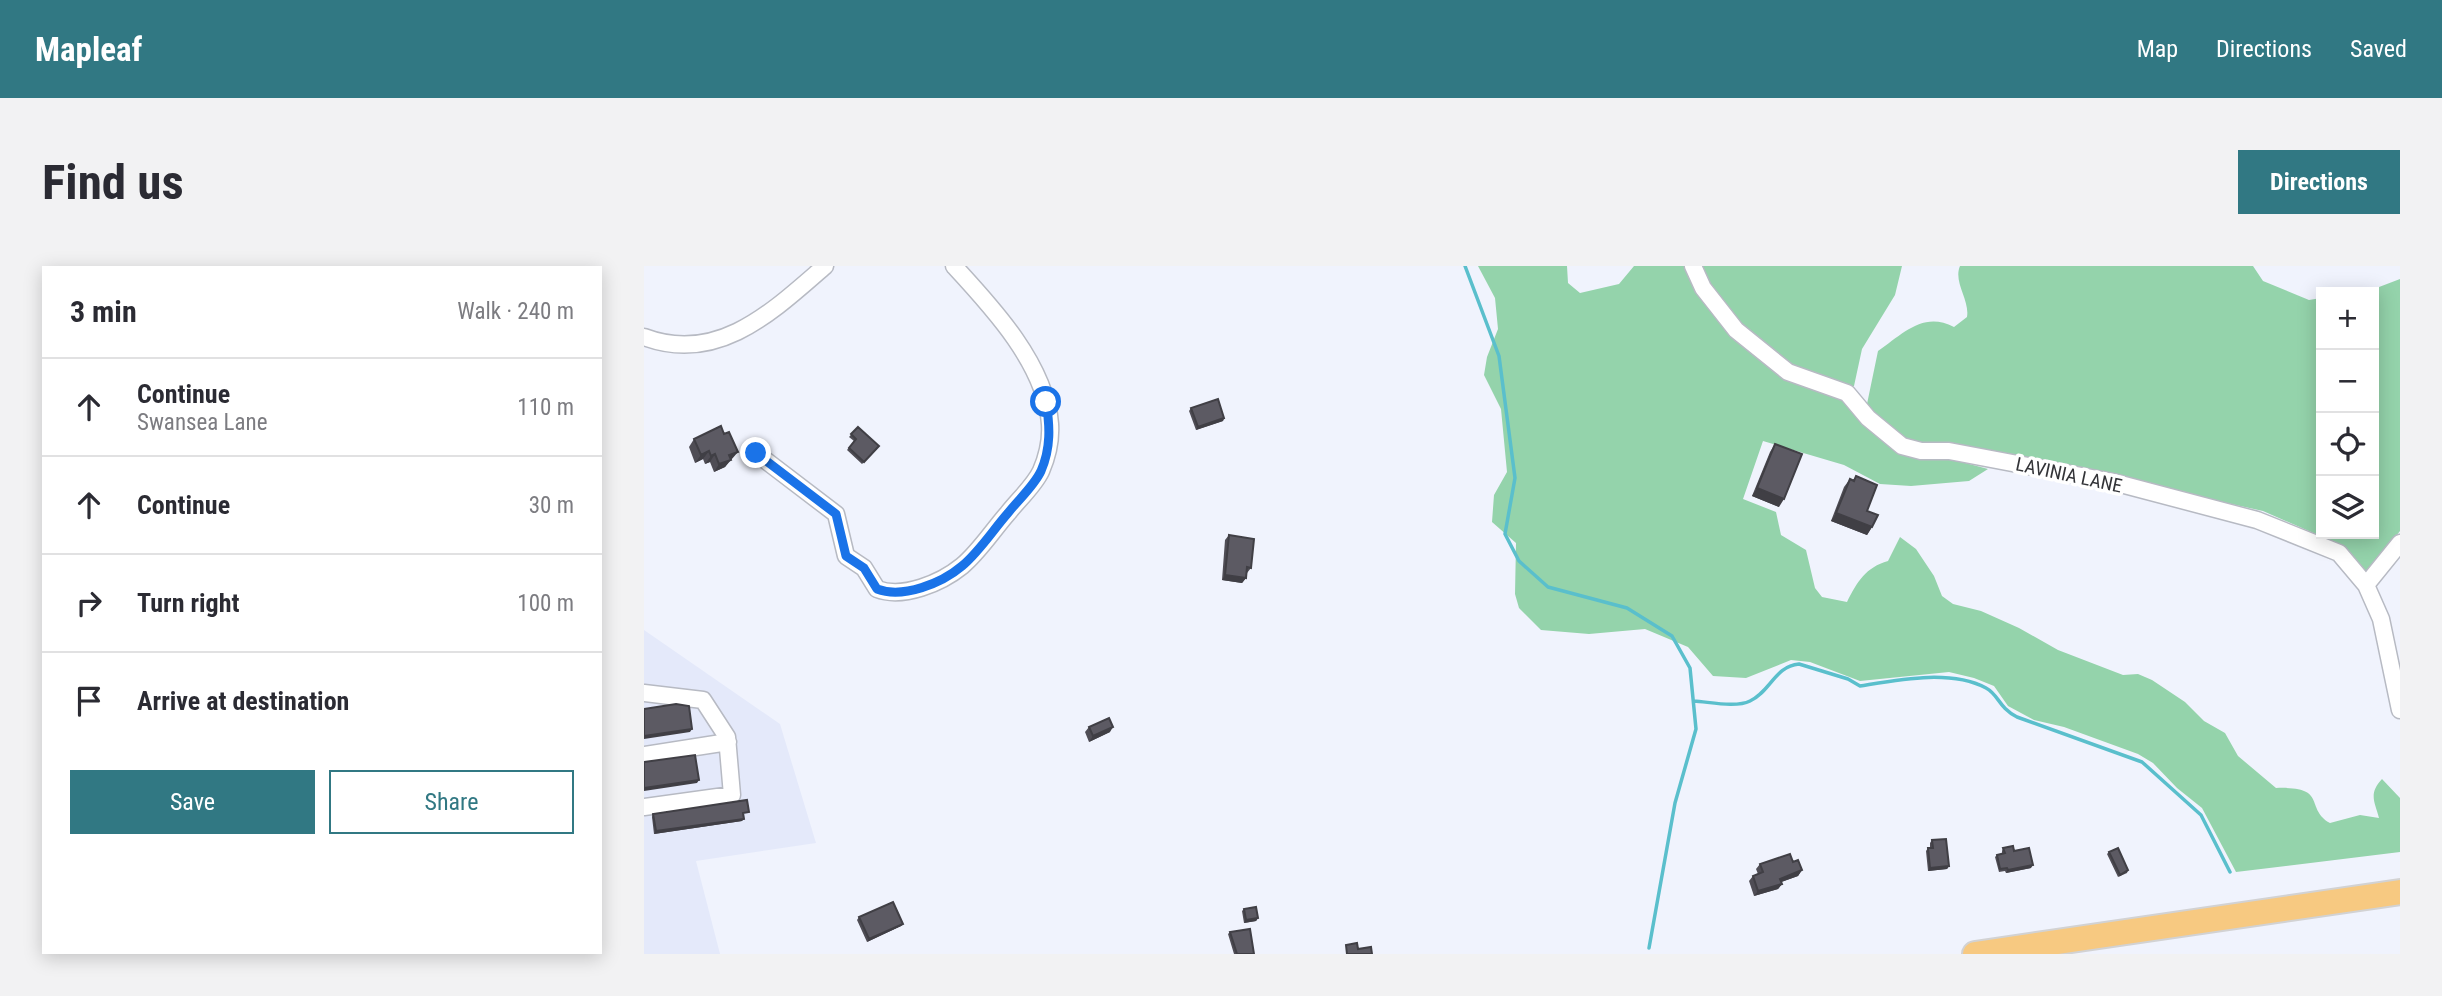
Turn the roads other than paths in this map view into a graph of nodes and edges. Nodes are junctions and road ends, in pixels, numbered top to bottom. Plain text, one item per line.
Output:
1 (825, 266) edge
2 (954, 266) edge
3 (1693, 266) edge
4 (644, 337) edge
5 (756, 453) dead end
6 (2400, 543) edge
7 (2366, 584) junction
8 (644, 693) edge
9 (2400, 710) edge
10 (728, 742) junction
11 (644, 755) edge
12 (644, 807) edge
13 (2400, 892) edge
14 (1975, 954) edge

1 - 4 street
2 - 5 street
3 - 7 street, LAVINIA LANE
6 - 7 street
7 - 9 street, LAVINIA LANE
8 - 10 street
10 - 11 street
10 - 12 street
13 - 14 highway

